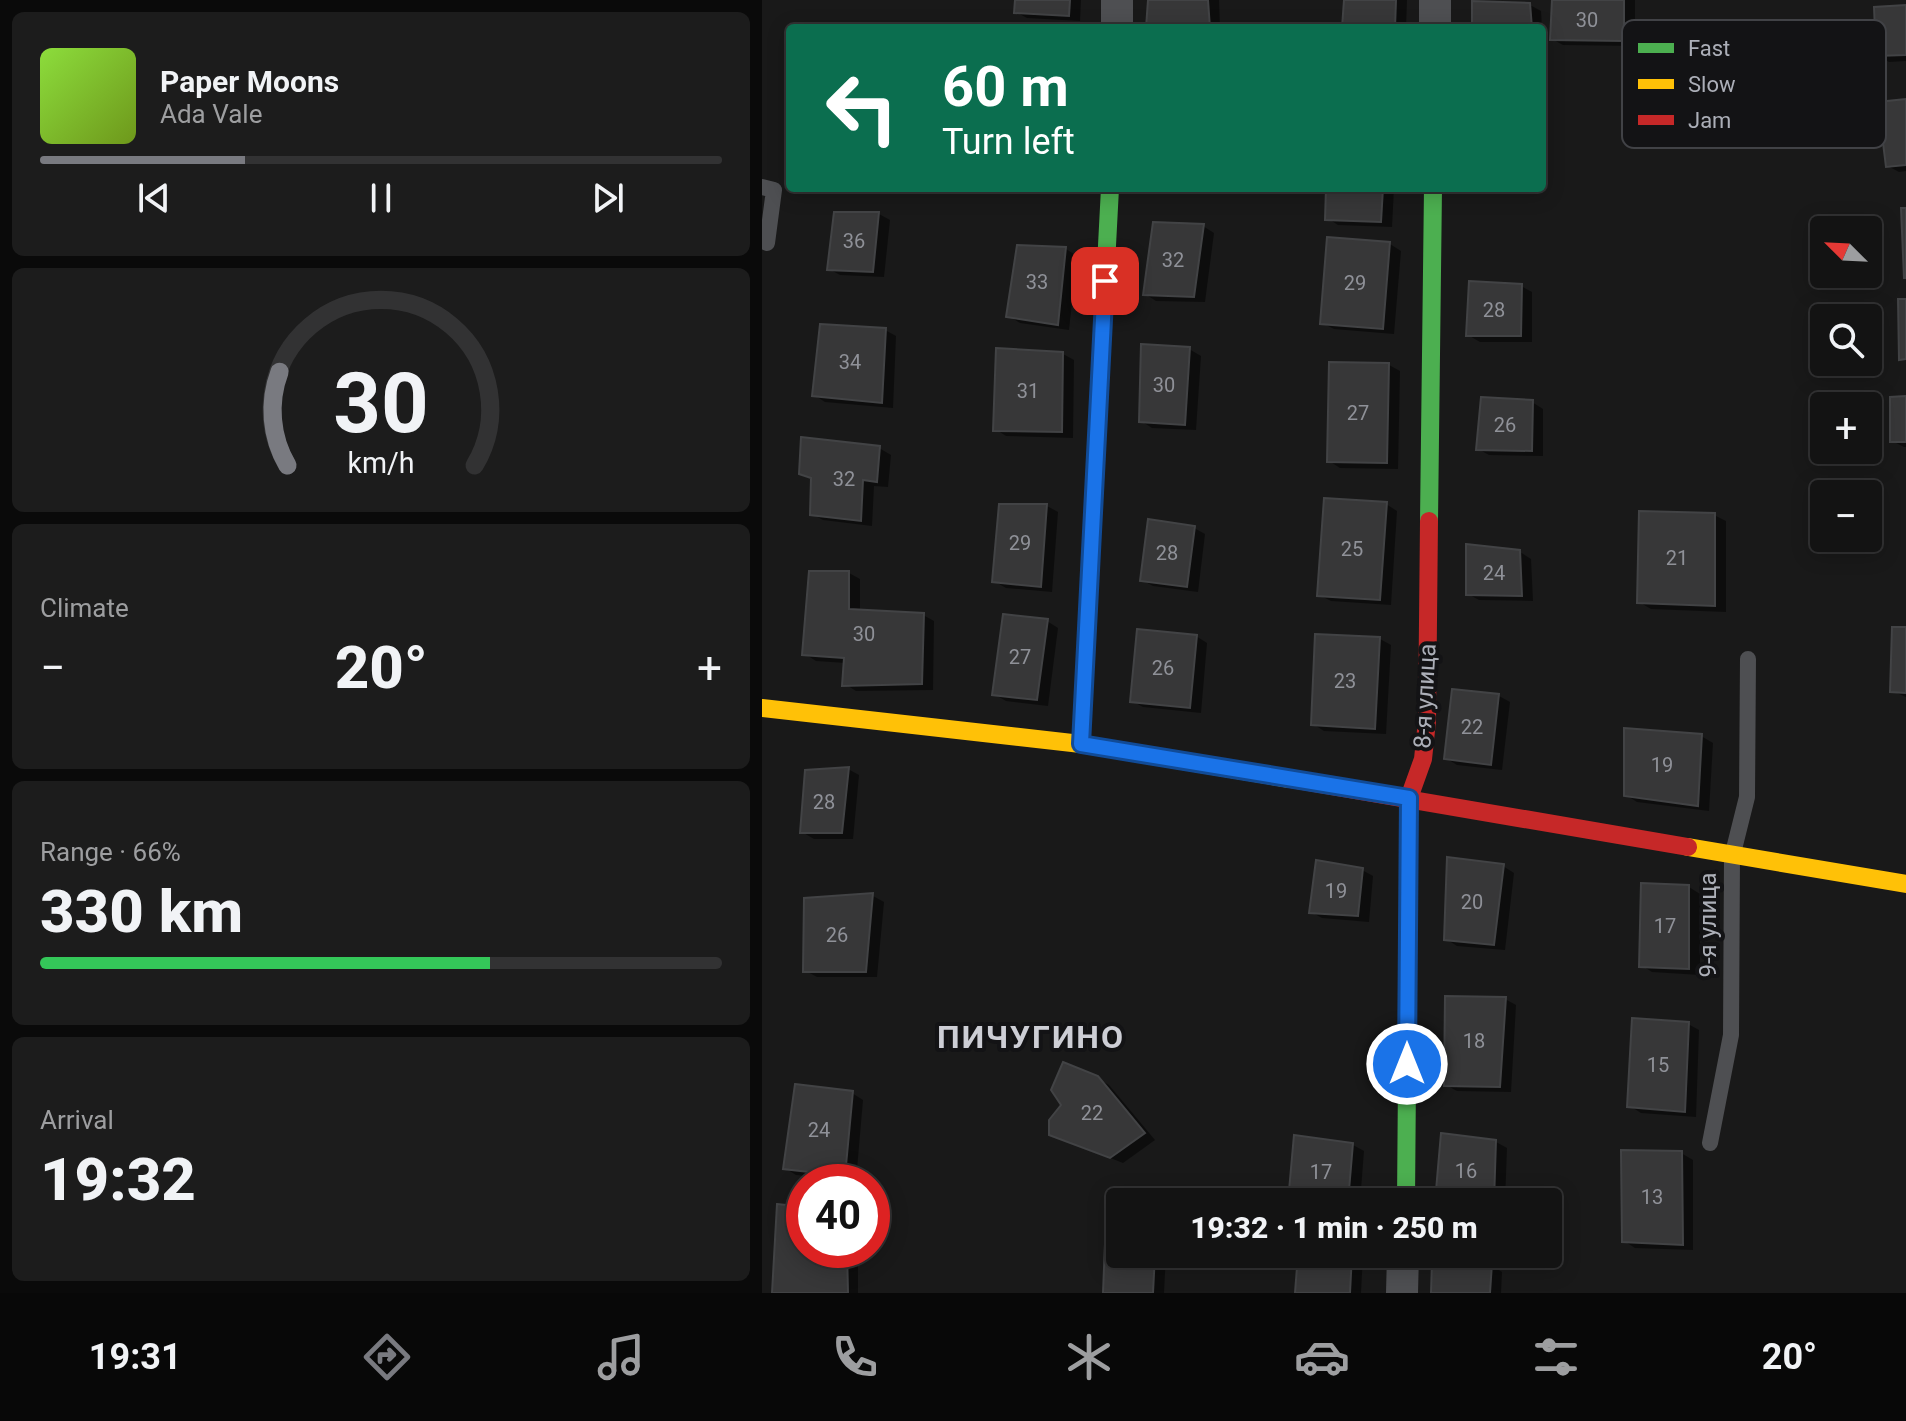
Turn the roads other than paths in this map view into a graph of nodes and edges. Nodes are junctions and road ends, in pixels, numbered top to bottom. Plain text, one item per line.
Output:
1 (1117, 0) edge
2 (1435, 0) edge
3 (1117, 24) edge
4 (1435, 24) edge
5 (762, 187) edge
6 (1110, 192) edge
7 (1433, 192) edge
8 (767, 243) dead end
9 (1748, 659) dead end
10 (762, 708) edge
11 (1081, 744) junction
12 (1409, 798) junction
13 (1732, 857) junction
14 (1906, 884) edge
15 (1710, 1143) dead end
16 (1406, 1188) edge
17 (1403, 1268) edge
18 (1402, 1293) edge

1 - 3 street
2 - 4 street
5 - 8 lane
6 - 11 street
7 - 12 street, 8-я улица
9 - 13 lane, 9-я улица
10 - 11 street
11 - 12 street
12 - 13 street
12 - 16 street, 8-я улица
13 - 14 street
13 - 15 lane, 9-я улица
17 - 18 street

